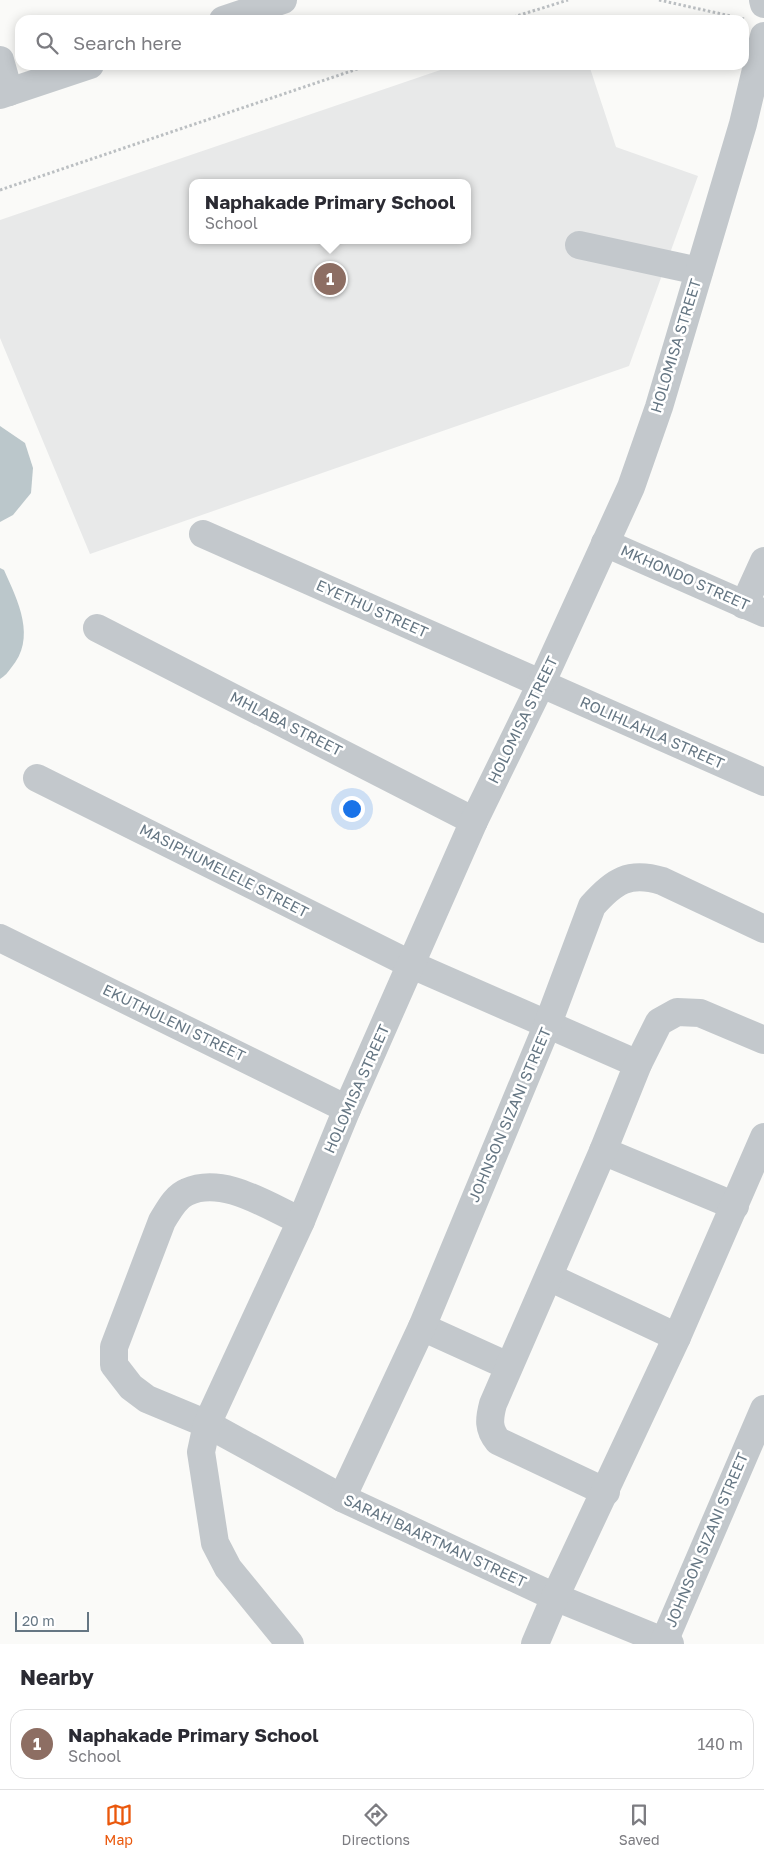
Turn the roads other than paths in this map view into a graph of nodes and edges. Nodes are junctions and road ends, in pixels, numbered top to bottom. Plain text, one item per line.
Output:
1 (283, 0) edge
2 (238, 15) edge
3 (759, 15) edge
4 (0, 60) edge
5 (75, 70) edge
6 (4, 94) edge
7 (579, 245) dead end
8 (699, 272) junction
9 (203, 534) dead end
10 (605, 543) junction
11 (764, 561) edge
12 (754, 609) edge
13 (97, 628) dead end
14 (541, 684) junction
15 (37, 778) dead end
16 (764, 782) edge
17 (474, 821) junction
18 (764, 929) edge
19 (0, 938) edge
20 (412, 965) junction
21 (547, 1026) junction
22 (764, 1040) edge
23 (638, 1064) junction
24 (347, 1109) junction
25 (764, 1137) edge
26 (603, 1151) junction
27 (736, 1206) junction
28 (301, 1221) junction
29 (549, 1278) junction
30 (422, 1327) junction
31 (677, 1337) junction
32 (508, 1366) junction
33 (764, 1409) edge
34 (207, 1424) junction
35 (606, 1492) junction
36 (342, 1498) junction
37 (554, 1597) junction
38 (665, 1643) edge
39 (290, 1644) edge
40 (535, 1644) edge

1 - 2 street
3 - 8 street, HOLOMISA STREET
4 - 6 street
5 - 6 street
7 - 8 street
8 - 10 street, HOLOMISA STREET
9 - 14 street, EYETHU STREET
10 - 12 street, MKHONDO STREET
10 - 14 street, HOLOMISA STREET
11 - 12 street
13 - 17 street, MHLABA STREET
14 - 16 street, ROLIHLAHLA STREET
14 - 17 street, HOLOMISA STREET
15 - 20 street, MASIPHUMELELE STREET
17 - 20 street, HOLOMISA STREET
18 - 21 street, JOHNSON SIZANI STREET
19 - 24 street, EKUTHULENI STREET
20 - 21 street, MASIPHUMELELE STREET
20 - 24 street, HOLOMISA STREET
21 - 23 street, MASIPHUMELELE STREET
21 - 30 street, JOHNSON SIZANI STREET
22 - 23 street
23 - 26 street
24 - 28 street, HOLOMISA STREET
25 - 27 street
26 - 27 street
26 - 29 street
27 - 31 street
28 - 34 street, HOLOMISA STREET
28 - 34 street, SARAH BAARTMAN STREET
29 - 31 street
29 - 32 street
30 - 32 street
30 - 36 street, JOHNSON SIZANI STREET
31 - 35 street
32 - 35 street
33 - 38 street, JOHNSON SIZANI STREET
34 - 36 street, SARAH BAARTMAN STREET
34 - 39 street, HOLOMISA STREET
35 - 37 street
36 - 37 street, SARAH BAARTMAN STREET
37 - 38 street, SARAH BAARTMAN STREET
37 - 40 street

